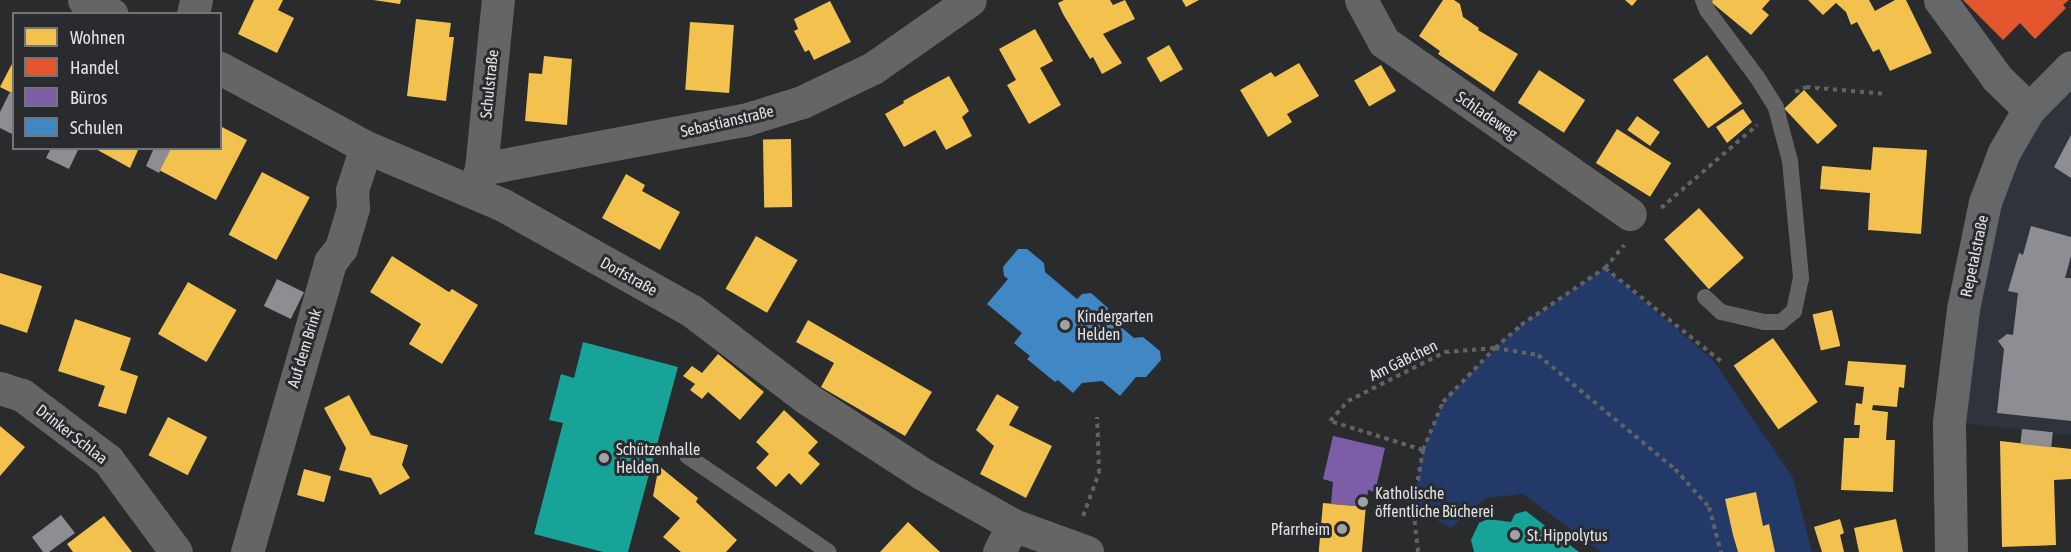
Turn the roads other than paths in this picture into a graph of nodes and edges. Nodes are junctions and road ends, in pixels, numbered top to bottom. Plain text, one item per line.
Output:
1 (84, 0) edge
2 (498, 0) edge
3 (970, 0) edge
4 (1361, 0) edge
5 (1703, 0) edge
6 (1940, 0) edge
7 (108, 12) edge
8 (2071, 66) edge
9 (222, 69) edge
10 (2029, 109) junction
11 (366, 147) junction
12 (478, 180) junction
13 (1636, 224) road end
14 (1705, 297) dead end
15 (0, 388) edge
16 (687, 456) dead end
17 (1006, 538) edge
18 (176, 552) edge
19 (247, 552) edge
20 (829, 552) edge
21 (1086, 552) edge
22 (1952, 552) edge

1 - 7 street
2 - 12 street, Schulstraße
3 - 12 street, Sebastianstraße
4 - 13 street, Schladeweg
5 - 14 lane
6 - 10 main road
8 - 10 main road, Repetalstraße
9 - 11 street, Dorfstraße
10 - 22 main road, Repetalstraße
11 - 12 street, Dorfstraße
11 - 19 street, Auf dem Brink
12 - 17 street, Dorfstraße
15 - 18 street, Drinker Schlaa
16 - 20 lane
17 - 21 street, Dorfstraße

